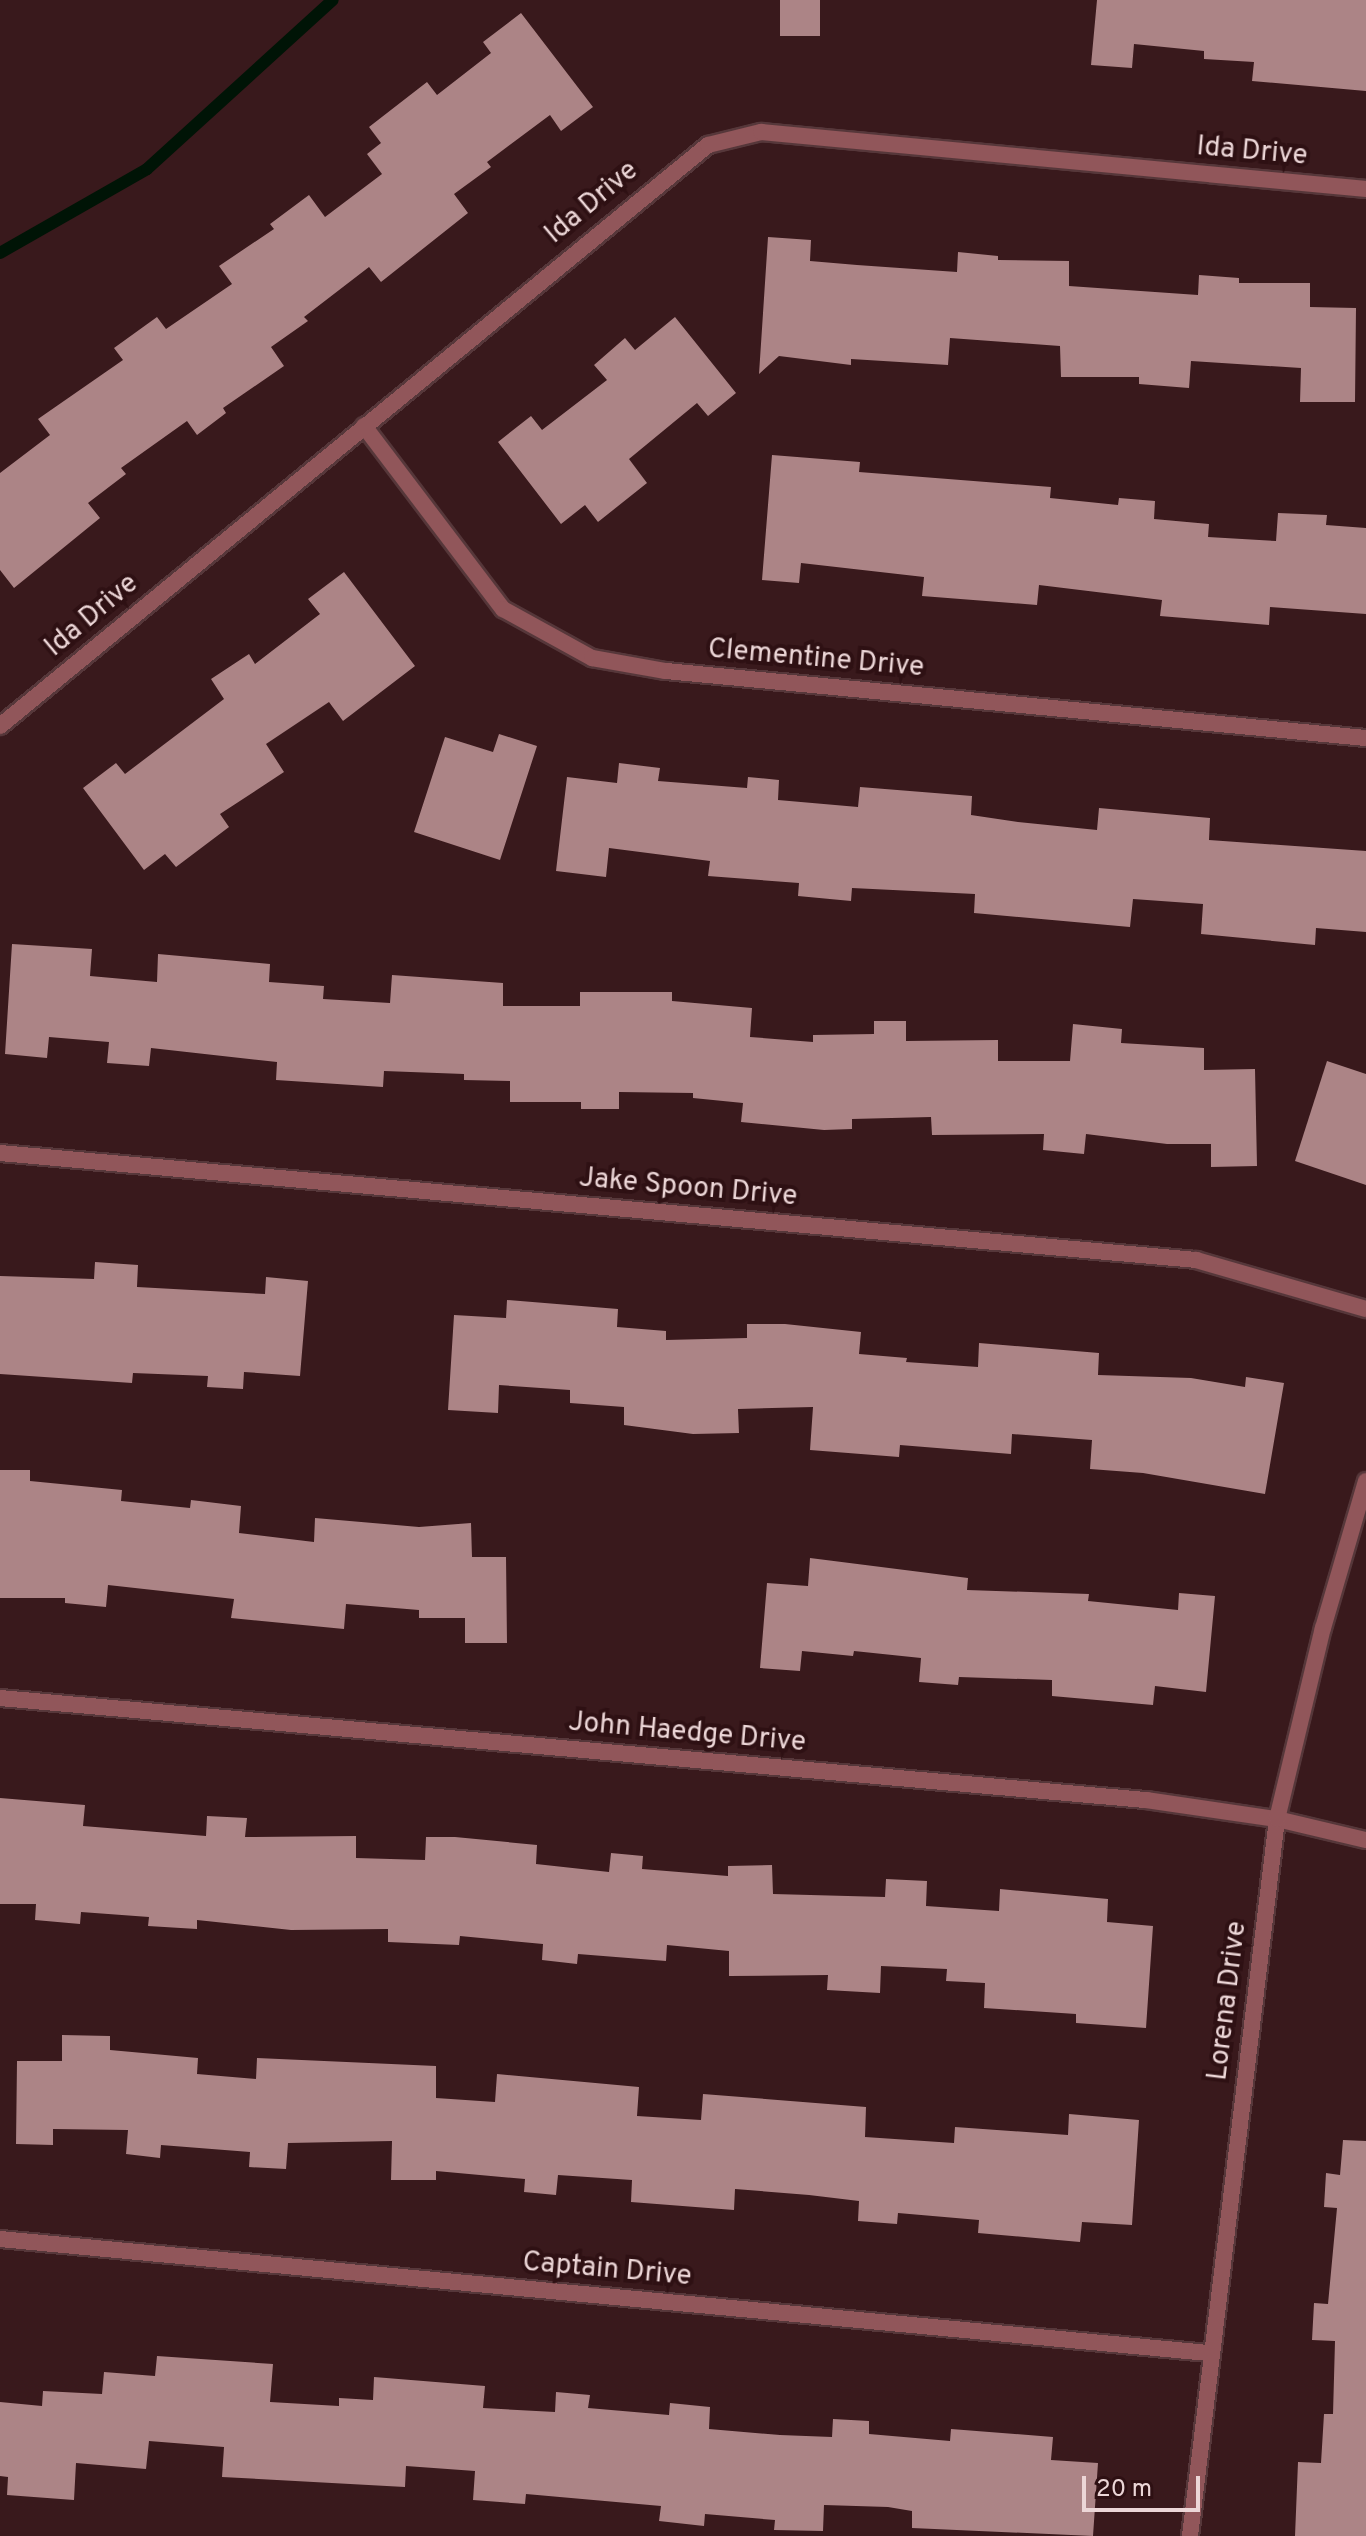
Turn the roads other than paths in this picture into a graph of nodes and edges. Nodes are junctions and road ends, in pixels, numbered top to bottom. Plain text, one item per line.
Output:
1 (1366, 189) edge
2 (364, 426) junction
3 (0, 726) edge
4 (1366, 738) edge
5 (0, 1153) edge
6 (1366, 1309) edge
7 (1366, 1481) edge
8 (0, 1698) edge
9 (1277, 1819) junction
10 (1366, 1840) edge
11 (0, 2239) edge
12 (1209, 2353) junction
13 (1190, 2536) edge

1 - 2 street, Ida Drive
2 - 3 street, Ida Drive
2 - 4 street, Clementine Drive
5 - 6 street, Jake Spoon Drive
7 - 9 street, Lorena Drive
8 - 9 street, John Haedge Drive
9 - 10 street, John Haedge Drive
9 - 12 street, Lorena Drive
11 - 12 street, Captain Drive
12 - 13 street, Lorena Drive

